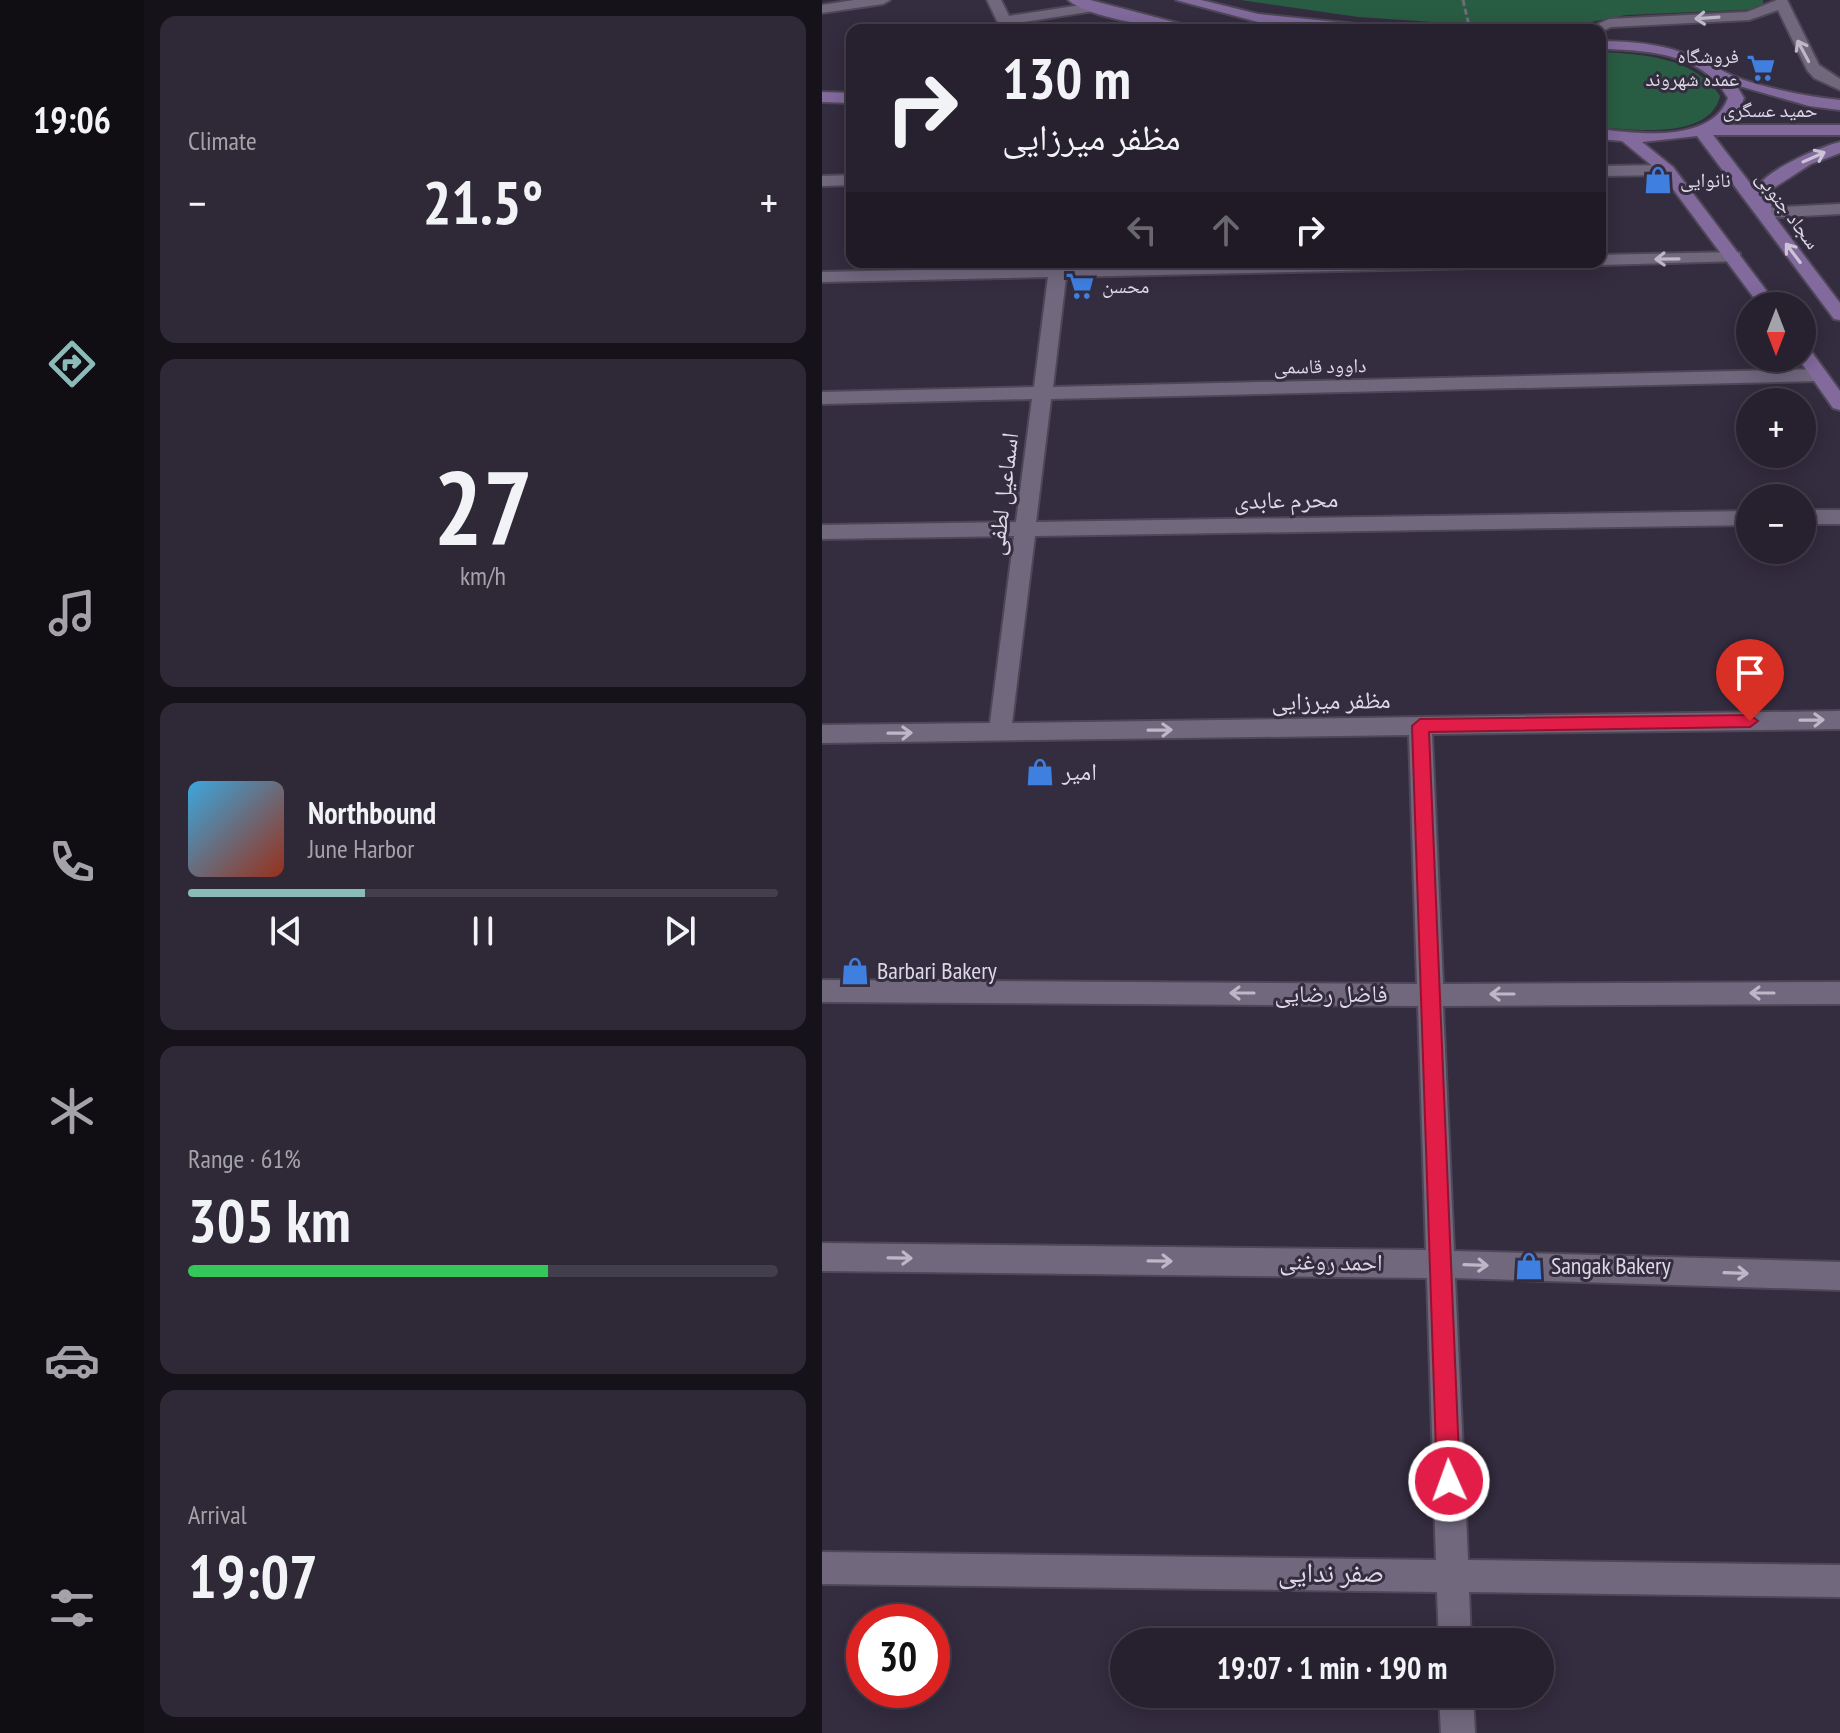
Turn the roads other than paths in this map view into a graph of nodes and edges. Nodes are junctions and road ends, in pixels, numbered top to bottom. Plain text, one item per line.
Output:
1 (883, 0) edge
2 (994, 0) edge
3 (1075, 0) edge
4 (1183, 0) edge
5 (1094, 7) junction
6 (822, 9) edge
7 (1170, 24) edge
8 (1317, 24) edge
9 (1606, 24) edge
10 (1606, 46) edge
11 (1723, 76) junction
12 (1840, 85) edge
13 (822, 97) edge
14 (846, 98) edge
15 (1840, 105) edge
16 (822, 109) edge
17 (846, 110) edge
18 (1701, 130) junction
19 (1840, 130) edge
20 (1606, 135) edge
21 (1627, 137) junction
22 (1840, 147) edge
23 (1667, 170) junction
24 (1606, 171) edge
25 (846, 180) edge
26 (822, 181) edge
27 (1840, 209) edge
28 (1763, 213) junction
29 (1734, 257) junction
30 (1606, 260) edge
31 (1034, 268) edge
32 (1058, 268) edge
33 (822, 277) edge
34 (1759, 292) edge
35 (1840, 315) edge
36 (1816, 371) edge
37 (1819, 375) junction
38 (1042, 394) junction
39 (822, 398) edge
40 (1840, 404) edge
41 (1816, 517) edge
42 (1840, 517) edge
43 (1736, 518) edge
44 (1025, 531) junction
45 (822, 532) edge
46 (1840, 720) edge
47 (1420, 726) junction
48 (1000, 732) junction
49 (822, 734) edge
50 (822, 991) edge
51 (1840, 993) edge
52 (1431, 995) junction
53 (822, 1257) edge
54 (1440, 1264) junction
55 (1840, 1276) edge
56 (822, 1568) edge
57 (1452, 1573) junction
58 (1840, 1581) edge
59 (1454, 1628) edge
60 (1457, 1708) edge
61 (1458, 1733) edge

1 - 6 street
2 - 5 street
3 - 5 main road
4 - 8 main road
5 - 7 main road
12 -> 9 street
10 - 11 main road, حمید عسگری
11 - 15 main road, حمید عسگری
11 - 18 main road
13 - 14 main road
16 - 17 main road
18 - 19 main road, حمید عسگری
18 - 21 main road, حمید عسگری
18 - 28 main road, سجاد جنوبی
20 - 21 main road, حمید عسگری
21 - 23 main road
28 -> 22 main road
23 - 24 street
23 - 29 main road
25 - 26 street
27 - 28 street
35 -> 28 main road, سجاد جنوبی
29 -> 30 street
29 - 34 main road
31 - 33 street
32 - 38 street, اسماعیل لطفی
36 - 37 main road
37 - 38 street, داوود قاسمی
37 - 40 main road
38 - 39 street, داوود قاسمی
38 - 44 street, اسماعیل لطفی
41 - 42 street
43 - 44 street, محرم عابدی
44 - 45 street, محرم عابدی
44 - 48 street, اسماعیل لطفی
47 -> 46 street, مظفر میرزایی
48 -> 47 street, مظفر میرزایی
47 - 52 street
49 -> 48 street, مظفر میرزایی
52 -> 50 street, فاضل رضایی
51 -> 52 street, فاضل رضایی
52 - 54 street
53 -> 54 street, احمد روغنی
54 -> 55 street, احمد روغنی
54 - 57 street
56 - 57 street, صفر ندایی
57 - 58 street, صفر ندایی
57 - 59 street
60 - 61 street

